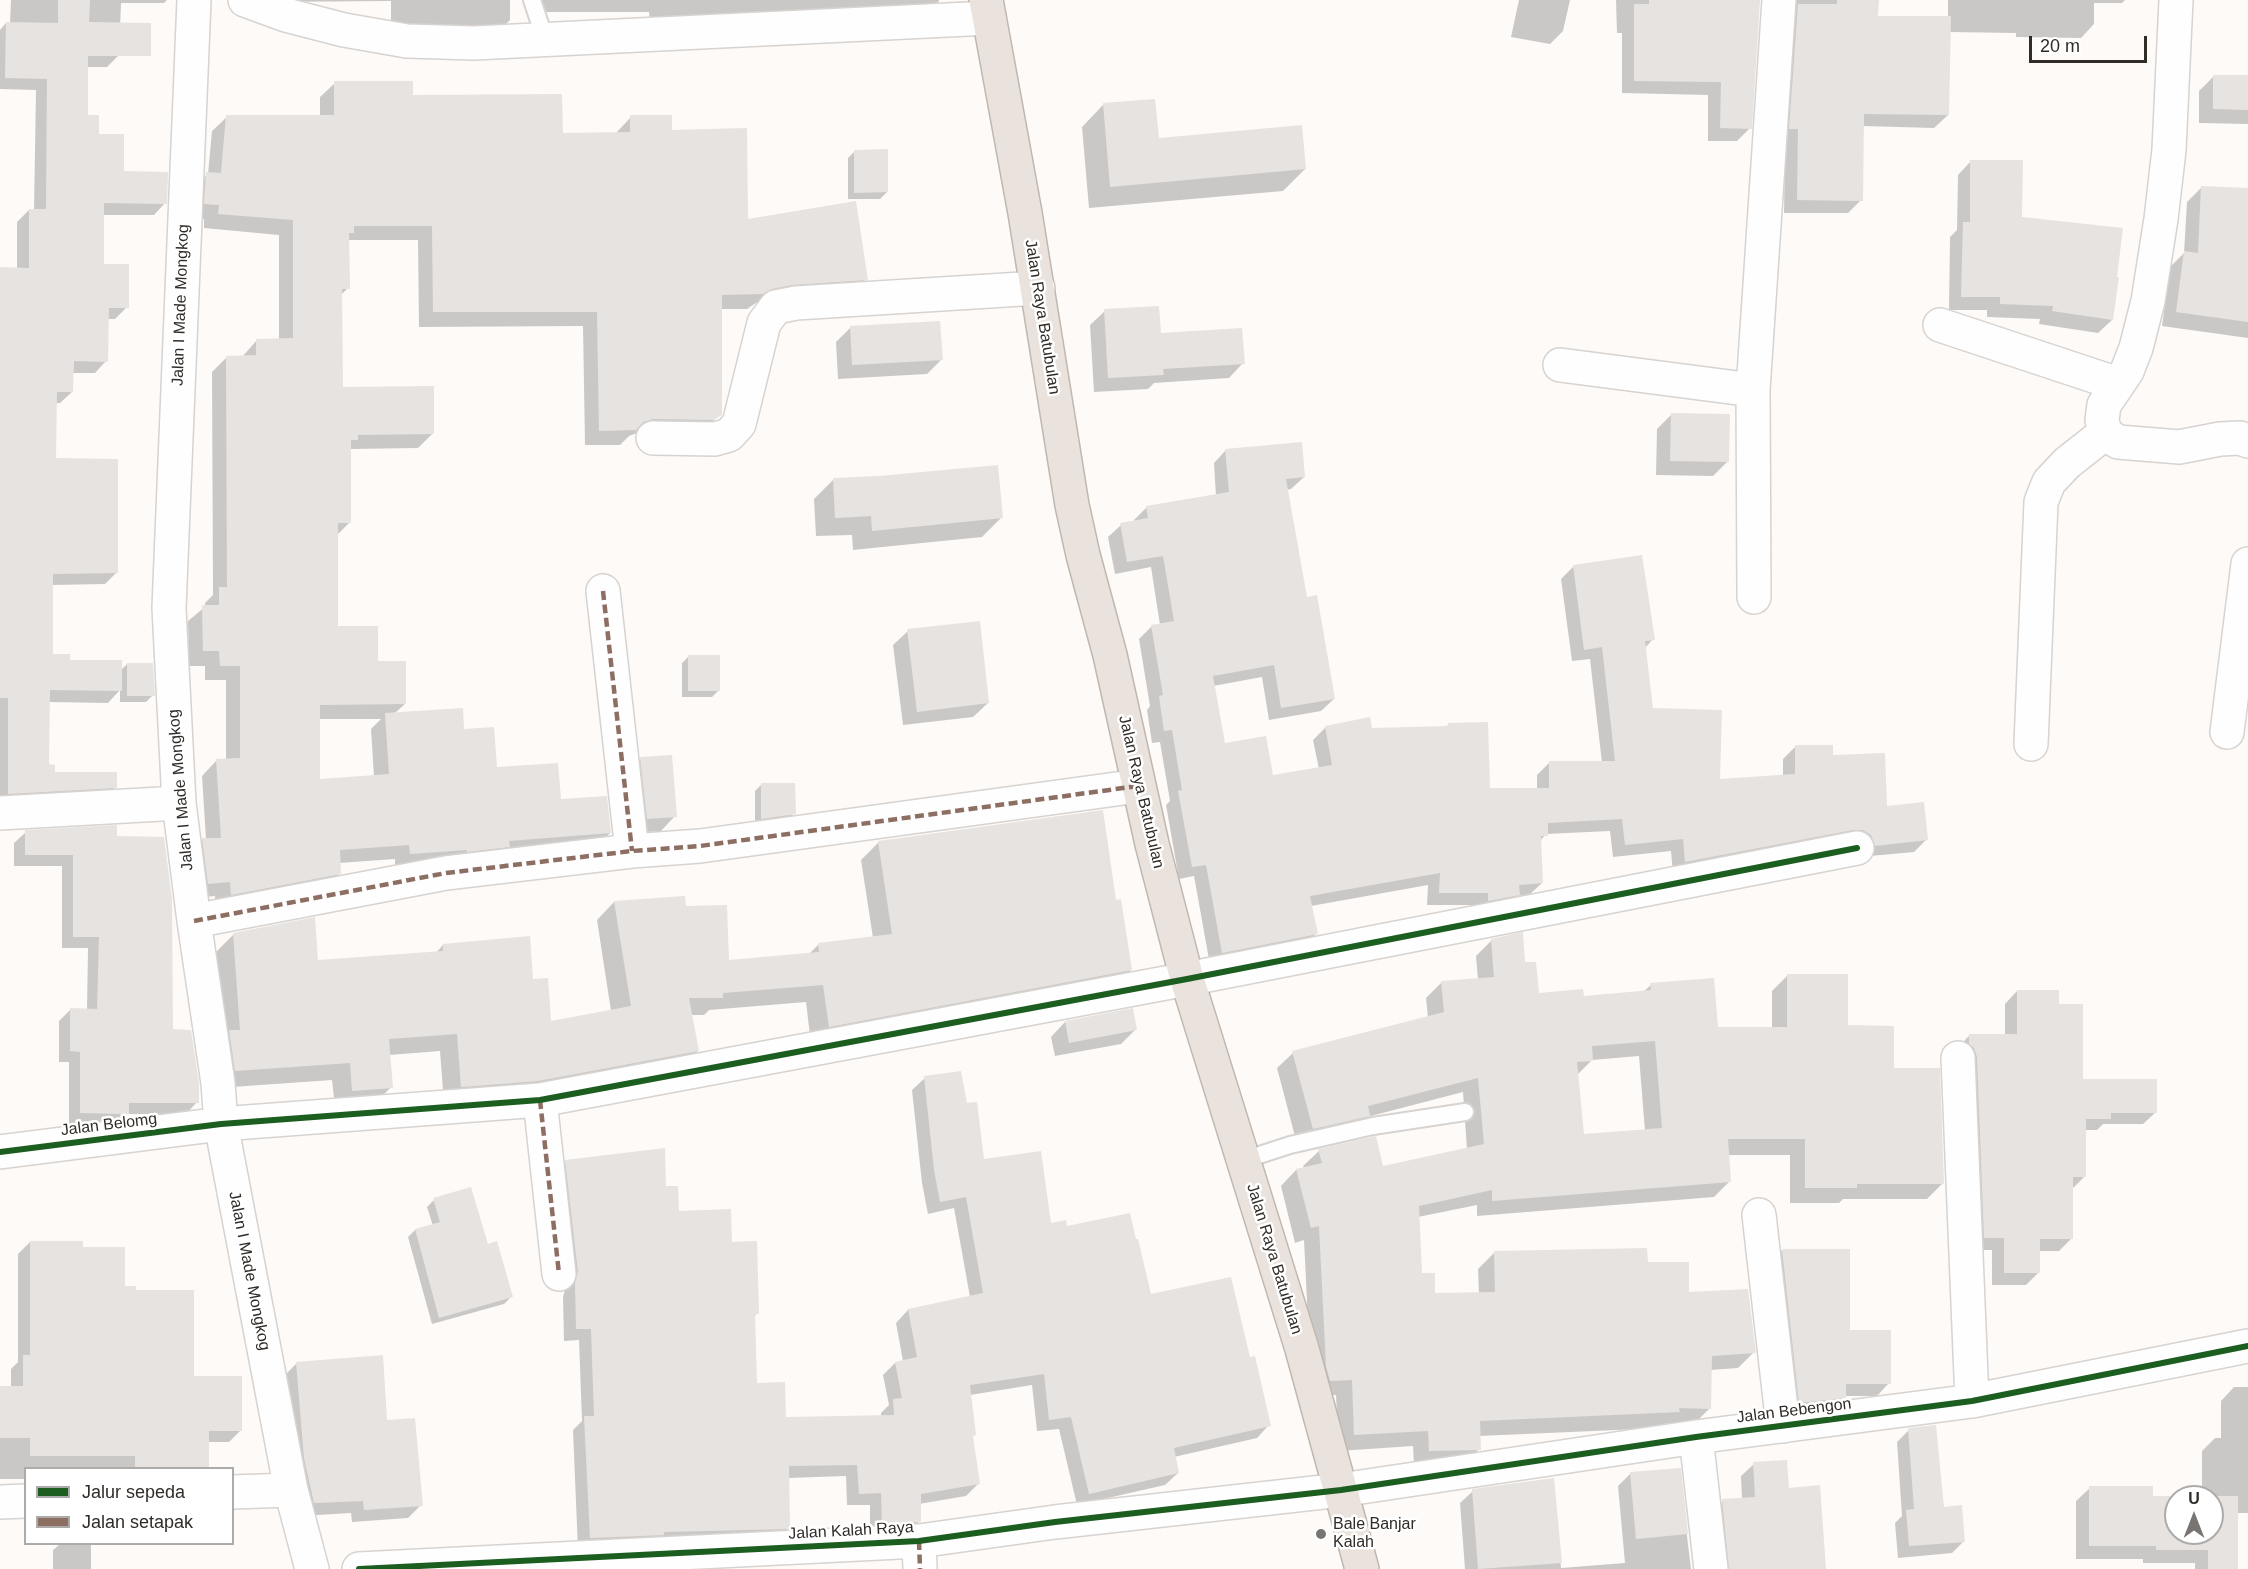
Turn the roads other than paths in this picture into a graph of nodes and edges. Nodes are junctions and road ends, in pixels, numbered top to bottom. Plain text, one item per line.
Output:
1 (194, 0) edge
2 (245, 0) edge
3 (532, 0) edge
4 (1779, 0) edge
5 (2176, 0) edge
6 (987, 9) edge
7 (545, 39) junction
8 (1038, 288) junction
9 (1940, 325) dead end
10 (1560, 365) dead end
11 (2118, 384) junction
12 (1753, 390) junction
13 (2105, 433) junction
14 (653, 438) dead end
15 (2248, 441) edge
16 (2248, 564) edge
17 (603, 591) dead end
18 (1754, 597) dead end
19 (2227, 732) dead end
20 (2031, 744) dead end
21 (1138, 786) junction
22 (179, 803) junction
23 (0, 813) edge
24 (1857, 848) dead end
25 (632, 851) junction
26 (194, 921) junction
27 (1187, 980) junction
28 (1958, 1058) dead end
29 (540, 1100) junction
30 (1465, 1112) dead end
31 (221, 1124) junction
32 (0, 1152) edge
33 (1244, 1160) junction
34 (1759, 1215) dead end
35 (559, 1274) dead end
36 (2248, 1346) edge
37 (1972, 1401) junction
38 (1783, 1426) junction
39 (1696, 1437) junction
40 (291, 1490) junction
41 (1341, 1490) junction
42 (234, 1492) edge
43 (24, 1501) edge
44 (0, 1502) edge
45 (919, 1555) edge
46 (312, 1569) edge
47 (359, 1569) edge
48 (1362, 1569) edge
49 (1711, 1569) edge

1 - 22 street, Jalan I Made Mongkog
2 - 7 street
3 - 7 lane
4 - 12 street
5 - 11 street
6 - 7 street
6 - 8 highway, Jalan Raya Batubulan
8 - 14 street
8 - 21 highway, Jalan Raya Batubulan
9 - 11 street
10 - 12 street
11 - 13 street
12 - 18 street
13 - 15 street
13 - 20 street
16 - 19 street
17 - 25 street
21 - 25 street
21 - 27 highway, Jalan Raya Batubulan
22 - 23 street
22 - 26 street, Jalan I Made Mongkog
24 - 27 street, Jalan Belomg
25 - 26 street
26 - 31 street, Jalan I Made Mongkog
27 - 29 street, Jalan Belomg
27 - 33 highway, Jalan Raya Batubulan
28 - 37 street
29 - 31 street, Jalan Belomg
29 - 35 street
30 - 33 lane
31 - 32 street, Jalan Belomg
31 - 40 street, Jalan I Made Mongkog
33 - 41 highway, Jalan Raya Batubulan
34 - 38 street
36 - 37 street, Jalan Bebengon
37 - 38 street, Jalan Bebengon
38 - 39 street, Jalan Bebengon
39 - 41 street, Jalan Bebengon
39 - 49 street
40 - 42 street
40 - 46 street, Jalan I Made Mongkog
41 - 45 street, Jalan Kalah Raya
41 - 48 highway, Jalan Raya Batubulan
43 - 44 street
45 - 47 street, Jalan Kalah Raya

